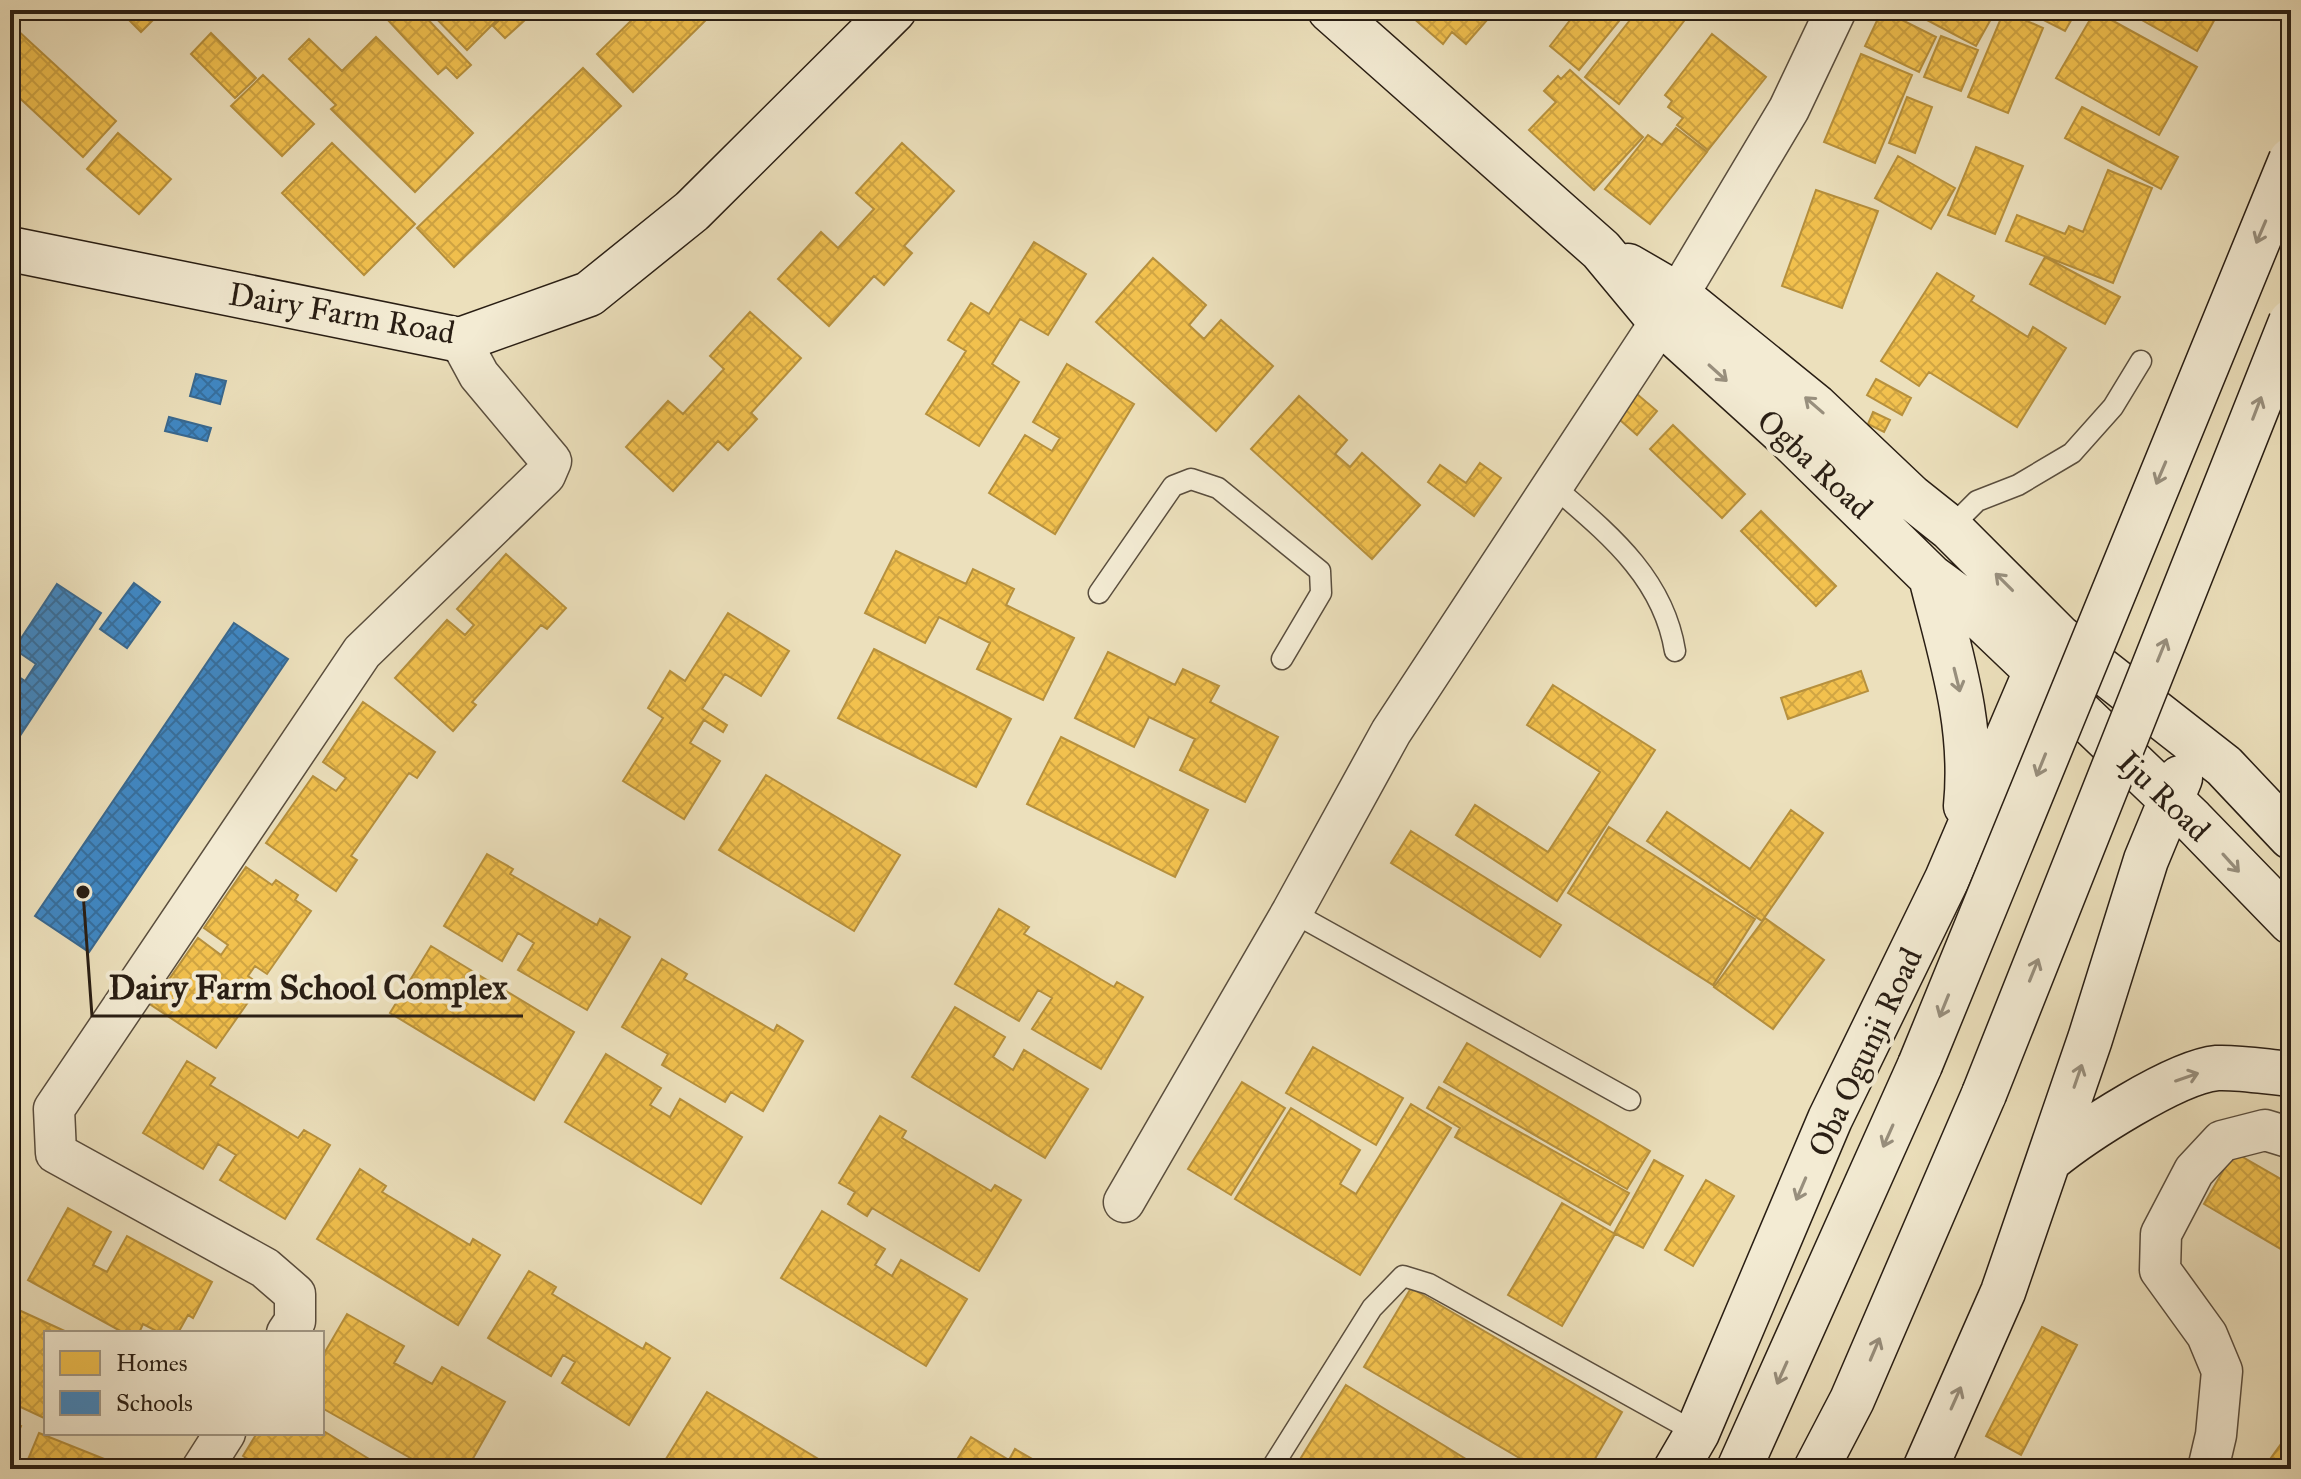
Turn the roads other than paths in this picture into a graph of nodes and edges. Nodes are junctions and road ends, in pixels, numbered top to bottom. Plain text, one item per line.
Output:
1 (894, 10) edge
2 (1330, 10) edge
3 (1836, 10) edge
4 (2291, 160) edge
5 (10, 249) edge
6 (1669, 308) junction
7 (2291, 322) edge
8 (460, 340) junction
9 (2141, 361) dead end
10 (1552, 485) junction
11 (1950, 528) junction
12 (1931, 577) junction
13 (1099, 593) dead end
14 (1675, 651) dead end
15 (2047, 654) junction
16 (1282, 659) dead end
17 (2193, 741) junction
18 (2171, 802) junction
19 (2291, 837) edge
20 (1947, 879) junction
21 (1292, 912) junction
22 (2291, 922) edge
23 (2291, 1074) edge
24 (1630, 1100) dead end
25 (2291, 1138) edge
26 (2049, 1160) junction
27 (1124, 1202) dead end
28 (288, 1331) edge
29 (224, 1435) edge
30 (1686, 1451) edge
31 (202, 1469) edge
32 (1271, 1469) edge
33 (1739, 1469) edge
34 (1816, 1469) edge
35 (1925, 1469) edge
36 (2208, 1469) edge

1 - 8 main road, Dairy Farm Road
2 - 6 main road, Ogba Road
3 - 6 street
4 -> 33 main road, bridge
5 - 8 main road, Dairy Farm Road
6 - 10 street
11 -> 6 main road, Ogba Road
6 -> 12 main road, Ogba Road
34 -> 7 main road, bridge
8 - 28 street
9 - 11 lane
10 - 14 lane
10 - 21 street
15 -> 11 main road, Ogba Road
12 - 15 main road, Ogba Road
12 -> 20 main road
13 - 16 lane
15 - 17 main road, Iju Road
15 - 18 main road, Iju Road
15 - 20 main road, Oba Ogunji Road
17 - 18 main road
17 - 19 main road, Iju Road
18 -> 22 main road, Iju Road
26 -> 18 main road
20 -> 30 main road, Oba Ogunji Road
21 - 24 lane
21 - 27 street
26 -> 23 main road
25 - 36 street
35 -> 26 main road
29 - 31 street
30 - 32 lane

